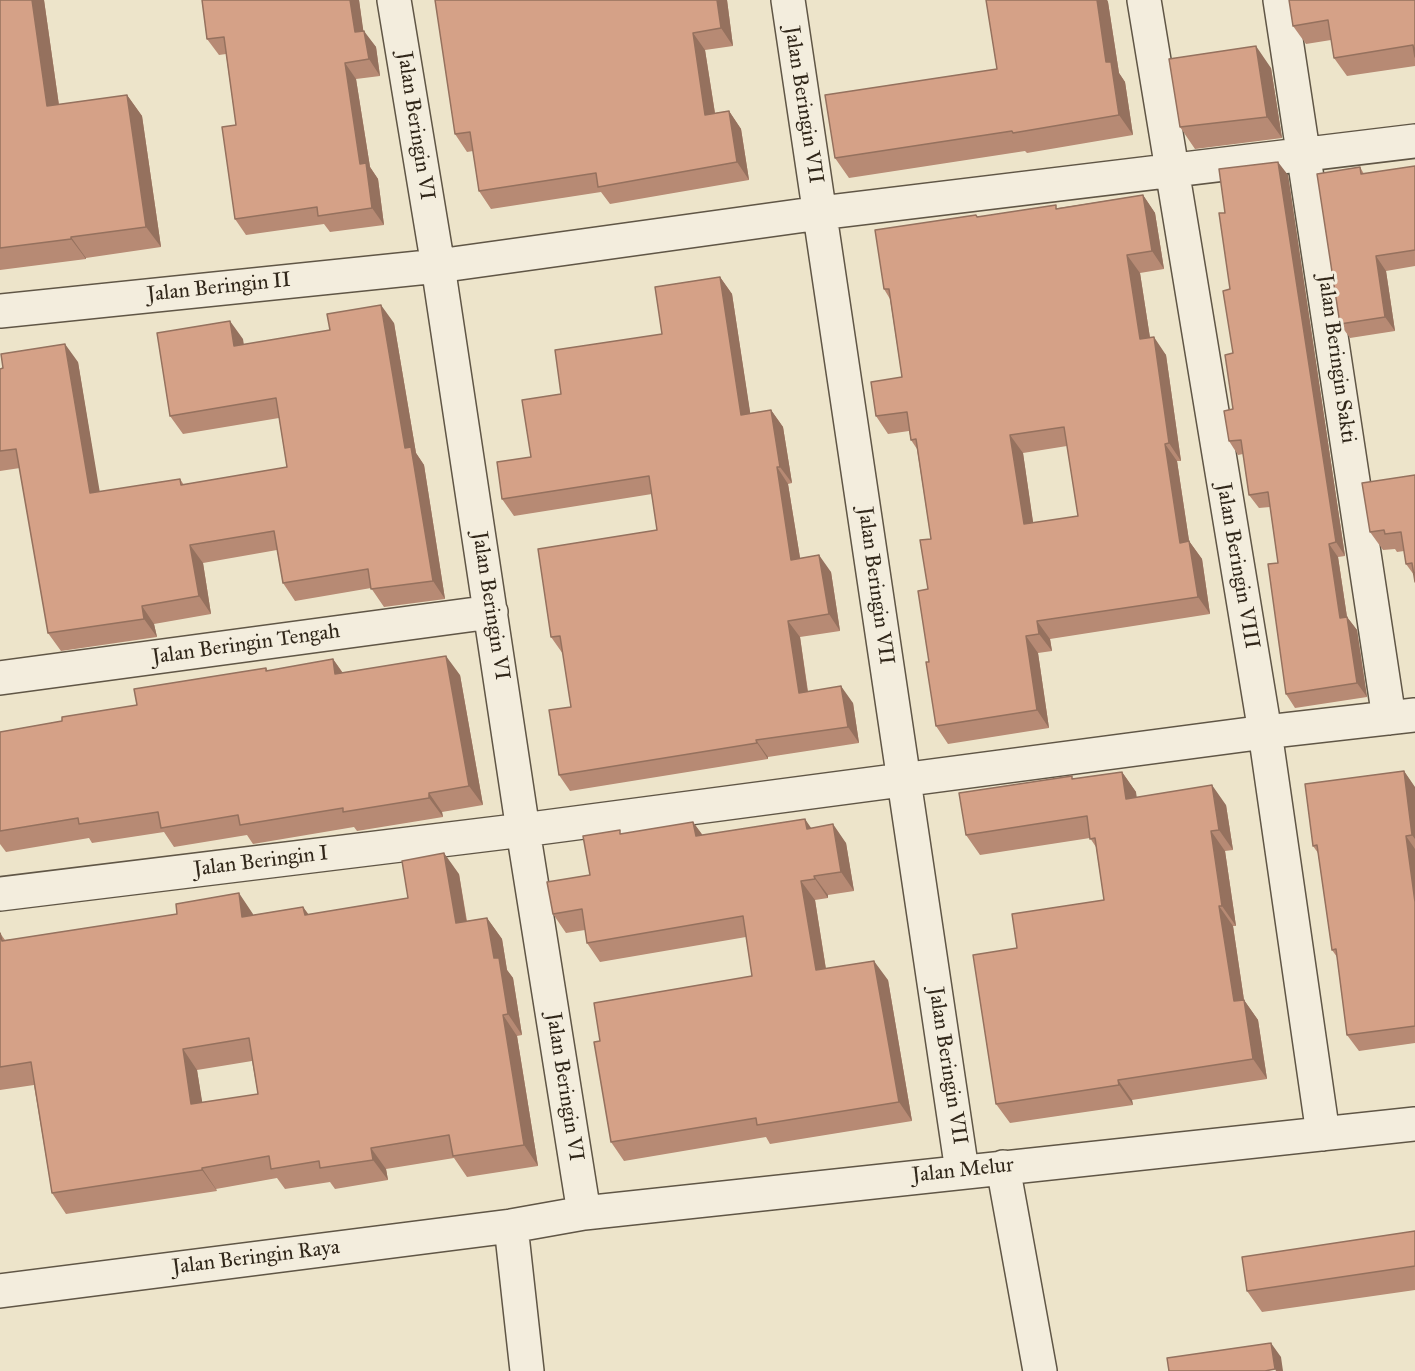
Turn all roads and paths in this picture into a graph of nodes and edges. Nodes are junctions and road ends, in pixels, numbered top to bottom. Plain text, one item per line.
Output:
1 (394, 0) edge
2 (788, 0) edge
3 (1144, 0) edge
4 (1281, 0) edge
5 (1415, 141) edge
6 (1305, 154) junction
7 (1171, 171) junction
8 (820, 213) junction
9 (438, 266) junction
10 (0, 311) edge
11 (491, 612) junction
12 (0, 678) edge
13 (1402, 717) edge
14 (1265, 732) junction
15 (903, 779) junction
16 (523, 830) junction
17 (0, 894) edge
18 (1415, 1124) edge
19 (1323, 1134) junction
20 (1003, 1167) junction
21 (962, 1171) junction
22 (584, 1213) junction
23 (511, 1226) junction
24 (0, 1291) edge
25 (1041, 1370) edge
26 (527, 1371) edge

1 - 9 street, Jalan Beringin VI
2 - 8 street, Jalan Beringin VII
3 - 7 street, Jalan Beringin VIII
4 - 6 street, Jalan Beringin Sakti
5 - 6 street, Jalan Beringin II
6 - 7 street, Jalan Beringin II
6 - 13 street, Jalan Beringin Sakti
7 - 8 street, Jalan Beringin II
7 - 14 street, Jalan Beringin VIII
8 - 9 street, Jalan Beringin II
8 - 15 street, Jalan Beringin VII
9 - 10 street, Jalan Beringin II
9 - 11 street, Jalan Beringin VI
11 - 12 street, Jalan Beringin Tengah
11 - 16 street, Jalan Beringin VI
13 - 14 street, Jalan Beringin I
14 - 15 street, Jalan Beringin I
14 - 19 street, Jalan Beringin VIII
15 - 16 street, Jalan Beringin I
15 - 21 street, Jalan Beringin VII
16 - 17 street, Jalan Beringin I
16 - 22 street, Jalan Beringin VI
18 - 19 street, Jalan Melur
19 - 20 street, Jalan Melur
20 - 21 street, Jalan Melur
20 - 25 street
21 - 22 street, Jalan Melur
22 - 23 street, Jalan Melur
23 - 24 street, Jalan Beringin Raya
23 - 26 street

